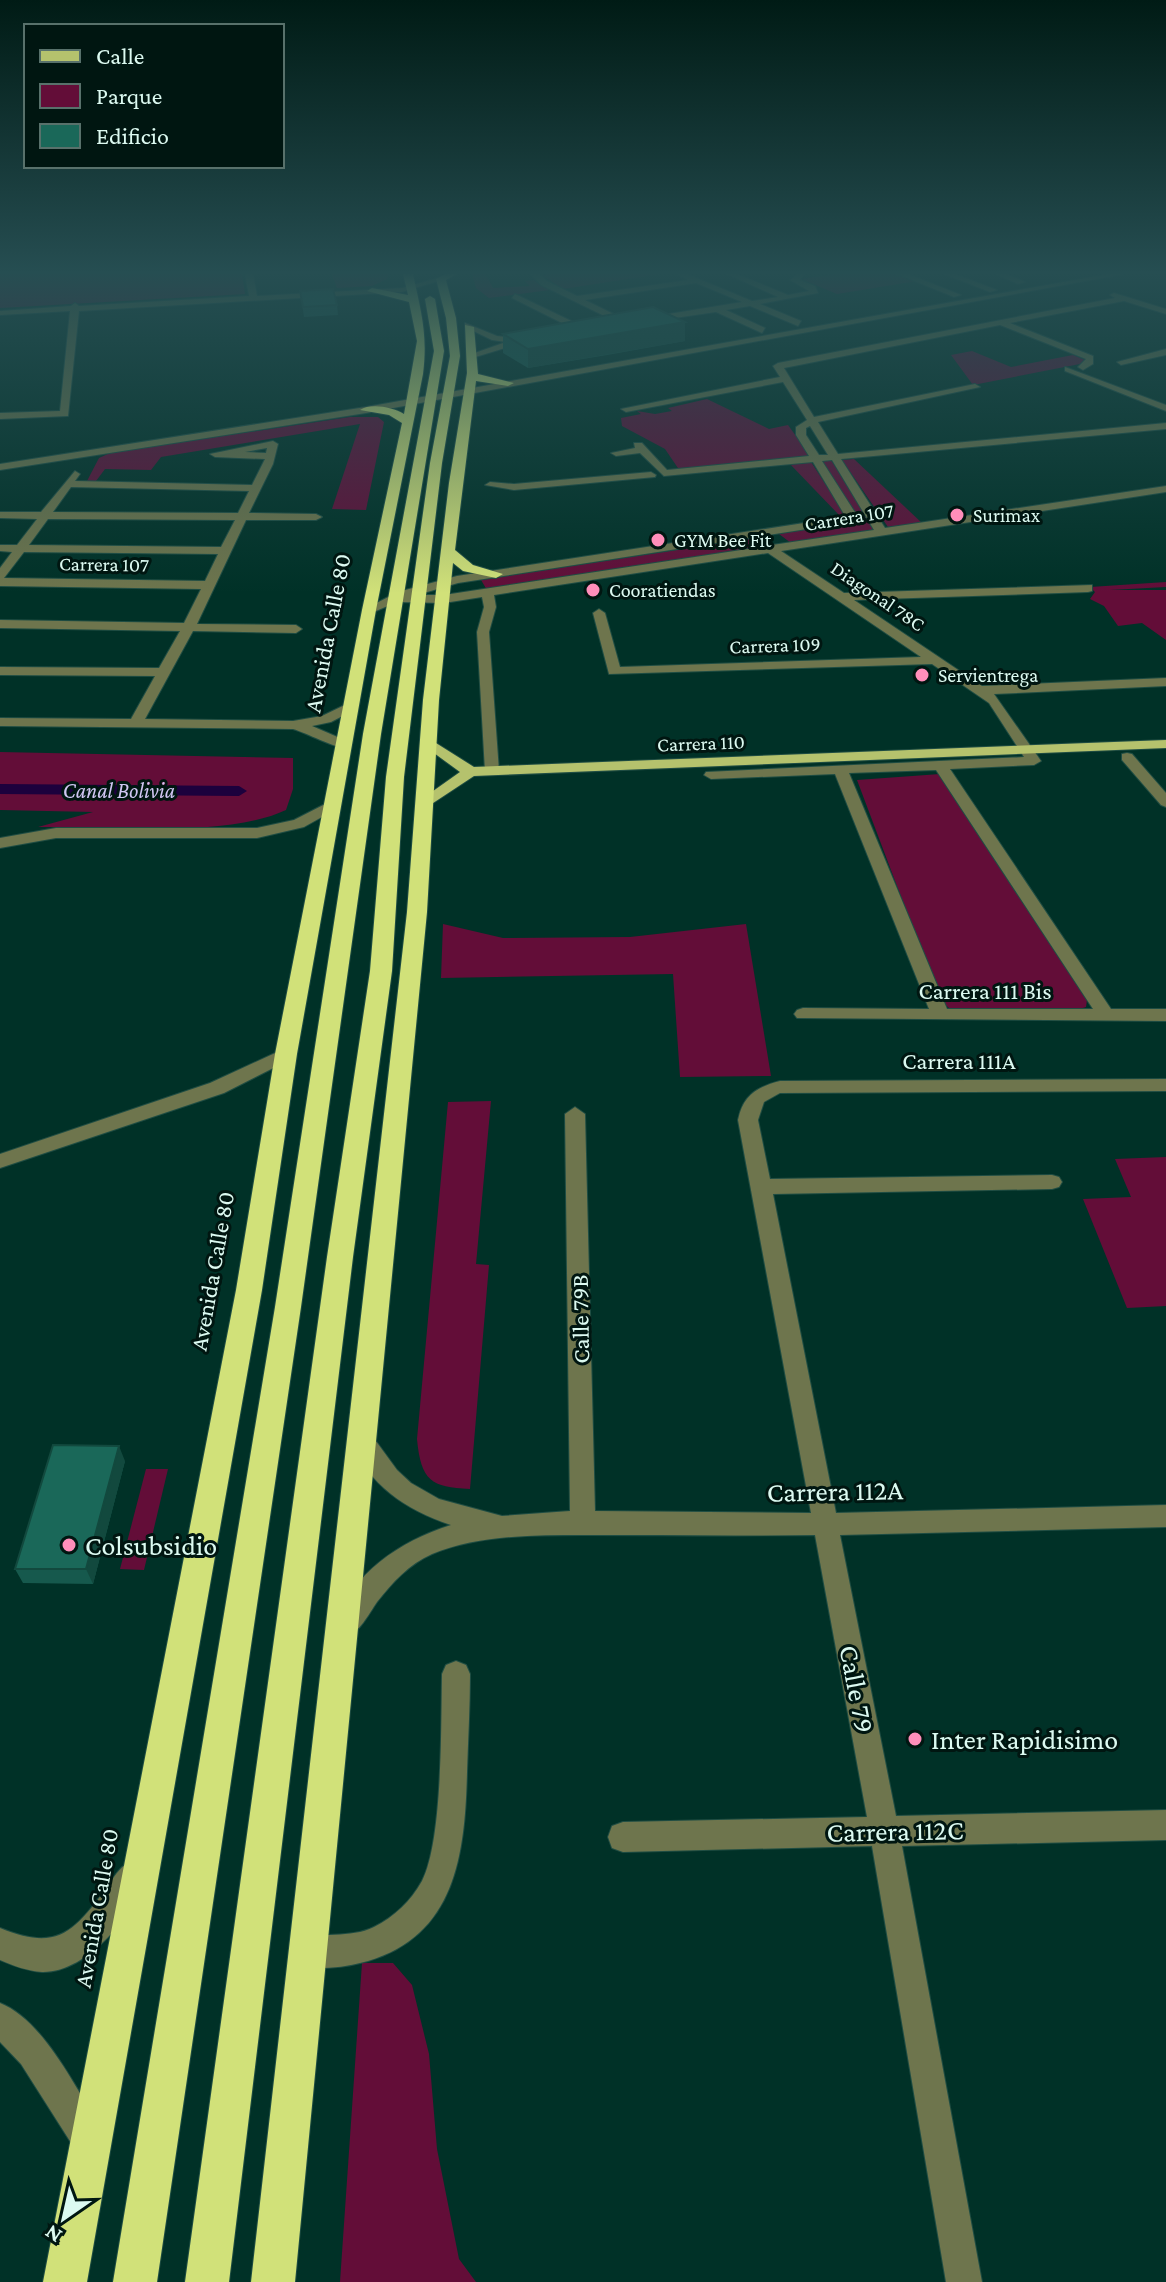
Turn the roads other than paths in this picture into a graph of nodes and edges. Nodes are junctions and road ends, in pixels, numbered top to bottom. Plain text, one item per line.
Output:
1 (68, 380) edge
2 (415, 380) edge
3 (433, 380) edge
4 (451, 380) edge
5 (471, 380) edge
6 (483, 380) edge
7 (522, 380) edge
8 (776, 380) edge
9 (785, 380) edge
10 (1097, 380) edge
11 (508, 383) junction
12 (975, 387) dead end
13 (469, 390) junction
14 (449, 393) junction
15 (431, 396) junction
16 (412, 399) junction
17 (1166, 408) edge
18 (626, 409) dead end
19 (366, 410) junction
20 (0, 416) edge
21 (813, 420) junction
22 (407, 421) junction
23 (1166, 426) edge
24 (88, 450) junction
25 (616, 453) dead end
26 (271, 456) dead end
27 (836, 457) junction
28 (817, 459) junction
29 (0, 460) edge
30 (0, 467) edge
31 (435, 471) junction
32 (651, 475) dead end
33 (455, 483) junction
34 (68, 484) junction
35 (490, 485) dead end
36 (256, 488) junction
37 (1166, 489) edge
38 (0, 515) edge
39 (44, 516) junction
40 (242, 516) junction
41 (316, 517) dead end
42 (882, 533) junction
43 (751, 536) junction
44 (0, 548) edge
45 (21, 549) junction
46 (772, 550) junction
47 (225, 551) junction
48 (449, 553) junction
49 (496, 574) junction
50 (0, 576) edge
51 (0, 582) edge
52 (208, 585) junction
53 (1088, 588) dead end
54 (487, 592) junction
55 (416, 596) junction
56 (843, 597) junction
57 (599, 613) dead end
58 (0, 624) edge
59 (189, 626) junction
60 (296, 629) dead end
61 (937, 660) junction
62 (0, 671) edge
63 (164, 672) junction
64 (1166, 682) edge
65 (982, 690) junction
66 (431, 700) junction
67 (351, 706) junction
68 (403, 721) junction
69 (0, 722) edge
70 (136, 723) junction
71 (293, 725) junction
72 (428, 742) junction
73 (1166, 744) edge
74 (344, 745) junction
75 (1031, 755) junction
76 (1166, 755) edge
77 (1127, 757) junction
78 (937, 759) junction
79 (838, 764) junction
80 (492, 771) junction
81 (471, 772) junction
82 (711, 775) dead end
83 (1166, 802) edge
84 (424, 804) junction
85 (333, 805) junction
86 (0, 843) edge
87 (803, 1014) dead end
88 (940, 1014) junction
89 (1106, 1015) junction
90 (1166, 1015) edge
91 (286, 1054) junction
92 (1166, 1085) edge
93 (756, 1097) joint
94 (575, 1114) dead end
95 (0, 1161) edge
96 (1052, 1182) dead end
97 (761, 1187) junction
98 (361, 1440) junction
99 (1166, 1516) edge
100 (583, 1524) junction
101 (826, 1524) junction
102 (504, 1526) junction
103 (340, 1631) junction
104 (456, 1674) dead end
105 (1166, 1825) edge
106 (884, 1830) junction
107 (623, 1837) dead end
108 (143, 1862) junction
109 (0, 1944) edge
110 (307, 1952) junction
111 (0, 2019) edge
112 (91, 2144) junction
113 (65, 2282) edge
114 (135, 2282) edge
115 (207, 2282) edge
116 (273, 2282) edge
117 (964, 2282) edge

1 - 20 street
2 - 16 highway, Avenida Calle 80
3 - 15 highway, Avenida Calle 80
4 - 14 highway, Avenida Calle 80
5 - 13 highway, Avenida Calle 80
6 - 11 highway
7 - 11 street
8 - 18 street
9 - 21 street
10 - 17 street
11 - 13 street
12 - 21 street
13 - 14 street
13 - 33 highway, Avenida Calle 80
14 - 15 street
14 - 31 highway, Avenida Calle 80
15 - 16 street
15 - 55 highway, Avenida Calle 80
16 - 19 street
16 - 22 highway, Avenida Calle 80
16 - 24 street
19 - 22 highway
19 - 24 street
21 - 27 street
21 - 28 street
22 - 55 highway, Avenida Calle 80
23 - 27 street
24 - 29 street
24 - 30 street
24 - 34 street
25 - 28 street
26 - 36 street
27 - 28 street
27 - 42 street
28 - 43 street, Carrera 107
31 - 33 highway
31 - 55 highway, Avenida Calle 80
32 - 35 street
33 - 48 highway, Avenida Calle 80
34 - 36 street
34 - 39 street
36 - 40 street
37 - 42 street, Carrera 107
38 - 39 street
39 - 40 street
39 - 45 street
40 - 41 street
40 - 47 street
42 - 46 street, Carrera 107
43 - 46 street, Diagonal 78C
43 - 49 street, Carrera 107
44 - 45 street
45 - 47 street
45 - 50 street
46 - 54 street, Carrera 107
46 - 56 street, Diagonal 78C
47 - 52 street
48 - 49 highway
48 - 55 highway, Avenida Calle 80
49 - 55 street, Carrera 107
51 - 52 street, Carrera 107
52 - 59 street
53 - 56 street
54 - 55 street, Carrera 107
54 - 80 street
55 - 66 highway, Avenida Calle 80
55 - 67 highway, Avenida Calle 80
55 - 68 highway, Avenida Calle 80
55 - 114 highway, Avenida Calle 80
56 - 61 street, Diagonal 78C
57 - 61 street, Carrera 109
58 - 59 street
59 - 60 street
59 - 63 street
61 - 65 street, Diagonal 78C
62 - 63 street
63 - 70 street
64 - 65 street
65 - 75 street, Diagonal 78C
66 - 68 highway
66 - 72 highway, Avenida Calle 80
67 - 71 street
67 - 74 highway, Avenida Calle 80
68 - 115 highway, Avenida Calle 80
69 - 70 street
70 - 71 street
71 - 74 street
72 - 81 main road
72 - 84 highway, Avenida Calle 80
73 - 75 main road, Carrera 110
74 - 85 highway, Avenida Calle 80
75 - 77 main road, Carrera 110
75 - 78 street, Carrera 110
76 - 77 main road, Carrera 110
77 - 83 street
78 - 79 street, Carrera 110
78 - 89 street
79 - 80 main road, Carrera 110
79 - 82 street, Carrera 110
79 - 88 street
80 - 81 main road, Carrera 110
81 - 84 main road, Carrera 110
84 - 98 highway, Avenida Calle 80
85 - 86 street
85 - 91 highway, Avenida Calle 80
87 - 88 street, Carrera 111 Bis
88 - 89 street, Carrera 111 Bis
89 - 90 street, Carrera 111 Bis
91 - 95 street
91 - 108 highway, Avenida Calle 80
92 - 93 street, Carrera 111A
93 - 97 street, Calle 79
94 - 100 street, Calle 79B
96 - 97 street
97 - 101 street, Calle 79
98 - 102 street, Carrera 112A
98 - 103 highway, Avenida Calle 80
99 - 101 street, Carrera 112A
100 - 101 street, Carrera 112A
100 - 102 street, Carrera 112A
101 - 106 street, Calle 79
102 - 103 street, Carrera 112A
103 - 110 highway, Avenida Calle 80
104 - 110 street
105 - 106 street, Carrera 112C
106 - 107 street, Carrera 112C
106 - 117 street, Calle 79
108 - 109 street
108 - 112 highway, Avenida Calle 80
110 - 116 highway, Avenida Calle 80
111 - 112 street
112 - 113 highway, Avenida Calle 80

